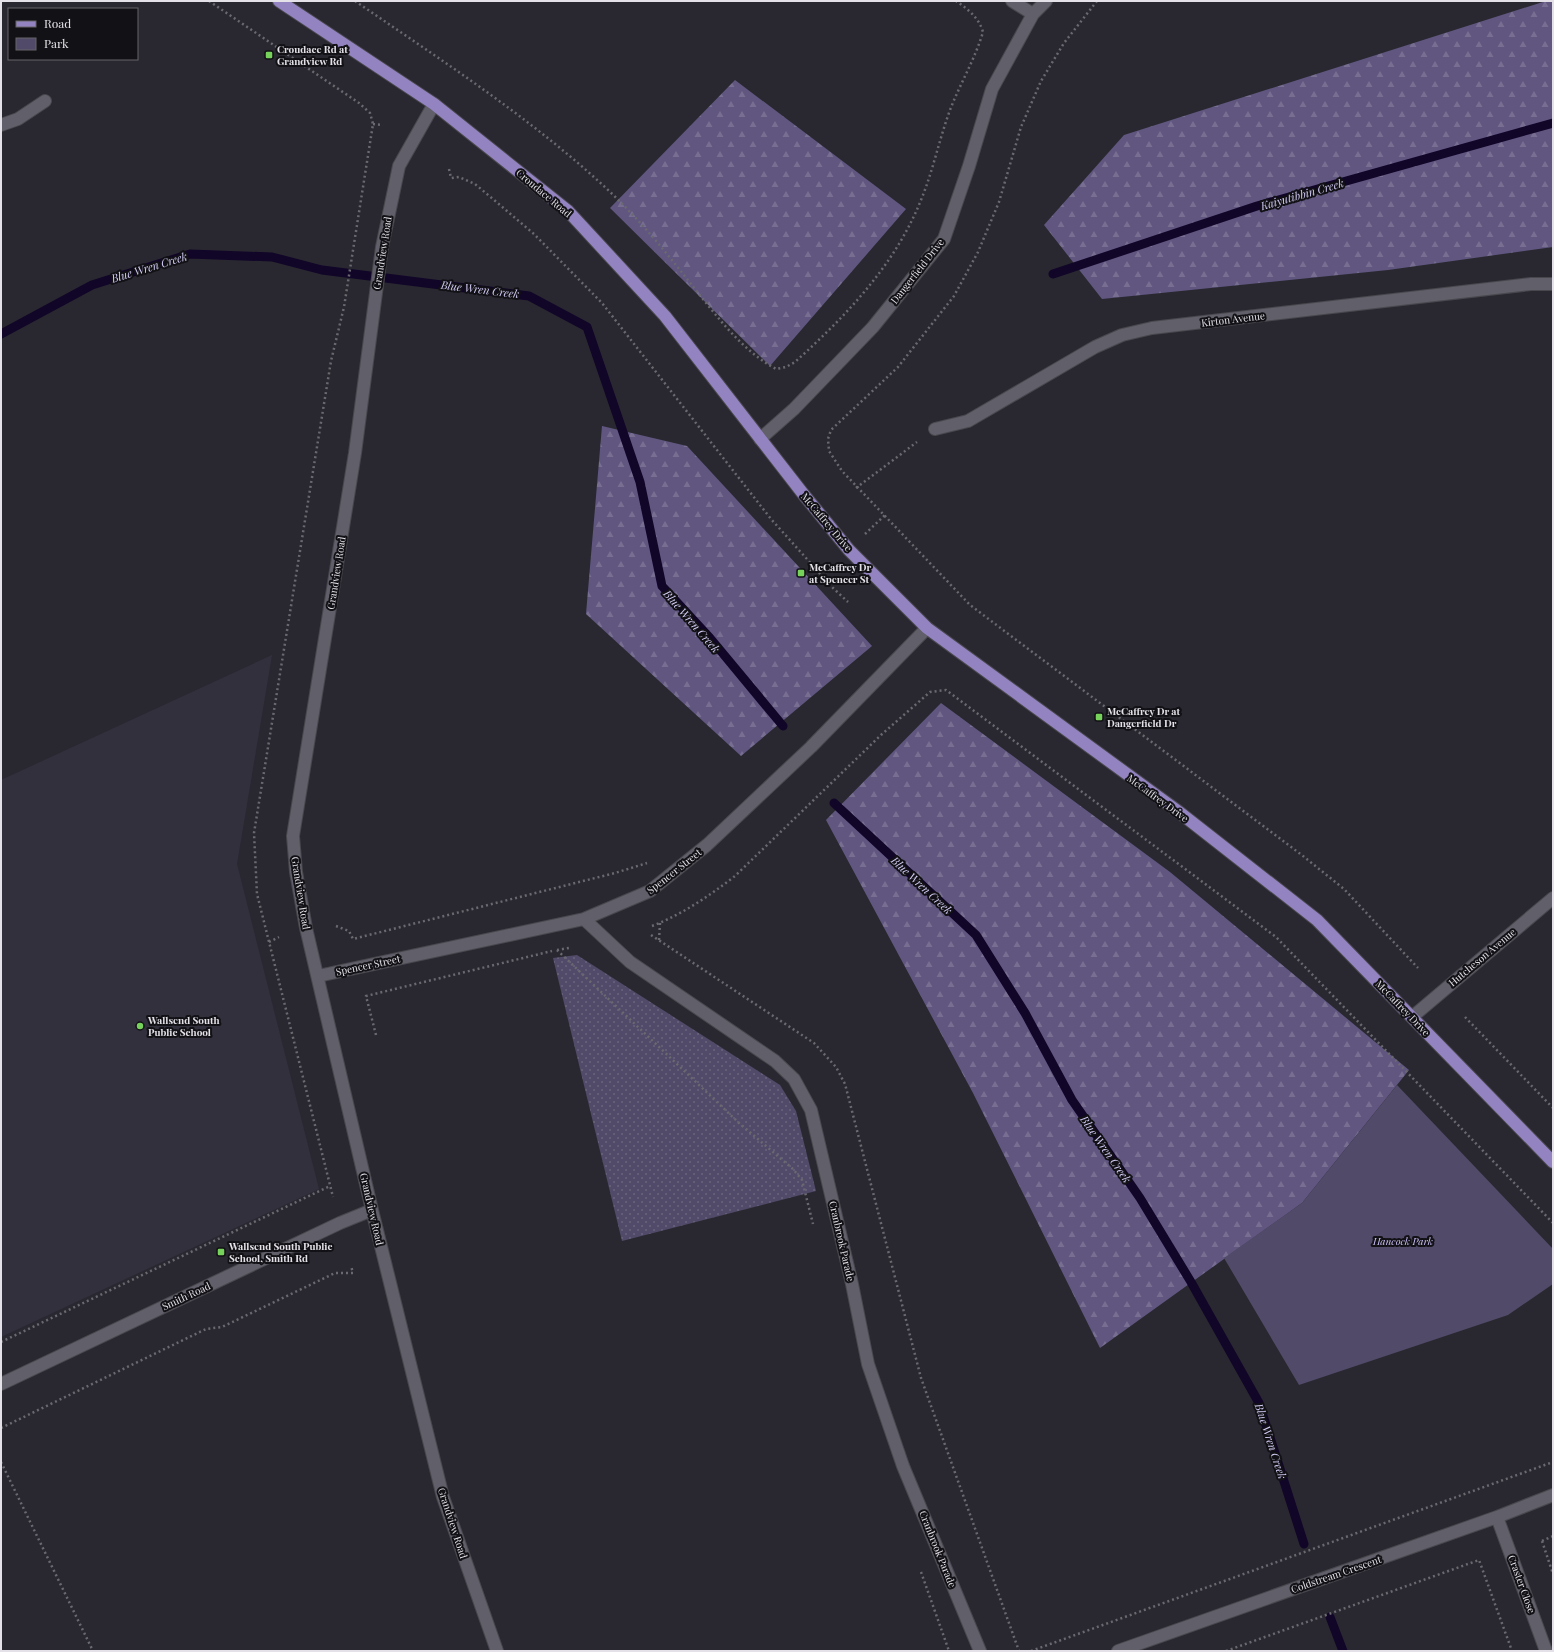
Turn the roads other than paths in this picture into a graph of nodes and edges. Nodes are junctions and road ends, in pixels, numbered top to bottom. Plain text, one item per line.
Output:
1 (279, 1) edge
2 (1012, 1) edge
3 (1046, 1) edge
4 (1033, 14) junction
5 (44, 101) dead end
6 (434, 104) junction
7 (1, 125) edge
8 (1553, 284) edge
9 (936, 429) road end
10 (760, 438) junction
11 (926, 628) junction
12 (1553, 898) edge
13 (584, 919) junction
14 (318, 976) junction
15 (1412, 1017) junction
16 (1553, 1162) edge
17 (372, 1210) junction
18 (1, 1384) edge
19 (1553, 1495) edge
20 (1498, 1517) junction
21 (497, 1651) edge
22 (980, 1651) edge
23 (1118, 1651) edge
24 (1546, 1651) edge

1 - 6 main road, Croudace Road
2 - 4 street
3 - 4 street, Dangerfield Drive
4 - 10 street, Dangerfield Drive
5 - 7 street
6 - 10 main road, Croudace Road
6 - 14 street, Grandview Road
8 - 9 street, Kirton Avenue
10 - 11 main road, McCaffrey Drive
11 - 13 street, Spencer Street
11 - 15 main road, McCaffrey Drive
12 - 15 street, Hutcheson Avenue
13 - 14 street, Spencer Street
13 - 22 street, Cranbrook Parade
14 - 17 street, Grandview Road
15 - 16 main road, McCaffrey Drive
17 - 18 street, Smith Road
17 - 21 street, Grandview Road
19 - 20 street, Coldstream Crescent
20 - 23 street, Coldstream Crescent
20 - 24 street, Craster Close

